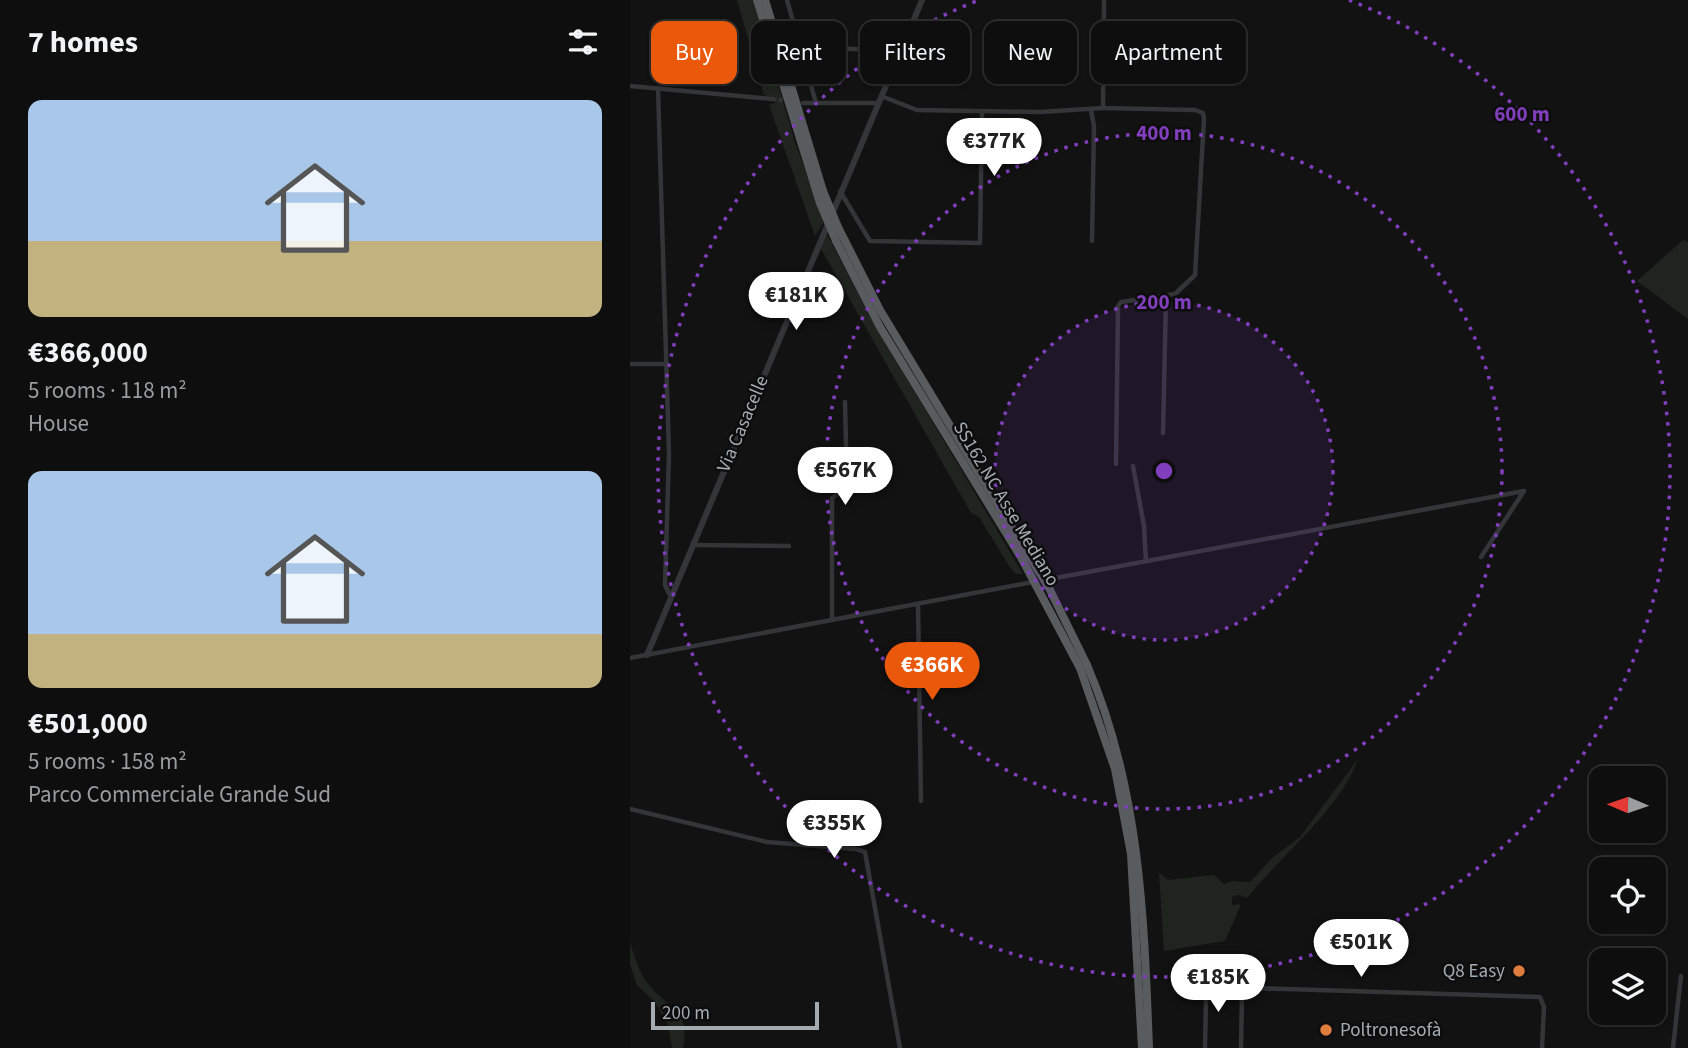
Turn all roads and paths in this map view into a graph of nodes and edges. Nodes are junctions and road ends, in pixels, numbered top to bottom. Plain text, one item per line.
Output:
1 (757, 0) edge
2 (765, 0) edge
3 (787, 0) edge
4 (922, 0) edge
5 (1104, 0) edge
6 (793, 21) edge
7 (913, 21) edge
8 (811, 84) edge
9 (886, 84) edge
10 (630, 86) edge
11 (658, 88) junction
12 (881, 96) junction
13 (772, 99) tunnel mouth
14 (803, 103) dead end
15 (816, 103) junction
16 (877, 103) junction
17 (1103, 108) junction
18 (1091, 110) junction
19 (982, 112) junction
20 (840, 191) junction
21 (1092, 241) dead end
22 (1166, 298) junction
23 (630, 364) edge
24 (667, 364) junction
25 (845, 402) dead end
26 (1163, 433) dead end
27 (1116, 464) dead end
28 (1133, 466) dead end
29 (691, 545) junction
30 (789, 546) dead end
31 (1481, 557) dead end
32 (1026, 558) junction
33 (1146, 562) junction
34 (670, 595) junction
35 (918, 604) junction
36 (832, 620) junction
37 (647, 655) junction
38 (630, 658) edge
39 (921, 801) dead end
40 (630, 809) edge
41 (1681, 976) dead end
42 (1244, 990) junction
43 (1146, 1042) edge
44 (900, 1048) edge
45 (1142, 1048) edge
46 (1205, 1048) edge
47 (1241, 1048) edge
48 (1542, 1048) edge
49 (1674, 1048) edge

1 - 32 highway, SS162 NC Asse Mediano, bridge
2 - 32 highway, SS162 NC Asse Mediano, bridge
3 - 6 street
4 - 7 street, Via Casacelle
5 - 17 street
8 - 15 street
9 - 12 street, Via Casacelle
10 - 11 street
11 - 13 street
11 - 24 street
12 - 16 street, Via Casacelle
12 - 19 street
14 - 15 street
15 - 16 street
16 - 20 street, Via Casacelle
17 - 18 street
17 - 22 street
18 - 19 street
18 - 21 street
19 - 20 street
20 - 29 street, Via Casacelle
22 - 26 street
22 - 27 street
23 - 24 street
24 - 34 street
25 - 36 street
28 - 33 street
29 - 30 street
29 - 34 street, Via Casacelle
31 - 33 street
32 - 43 highway, SS162 NC Asse Mediano, bridge
33 - 35 street
34 - 37 street, Via Casacelle
35 - 36 street
35 - 39 street
36 - 37 street
37 - 38 street
40 - 44 street
41 - 49 street
42 - 46 street
42 - 47 street
42 - 48 street
43 - 45 highway, SS162 NC Asse Mediano

